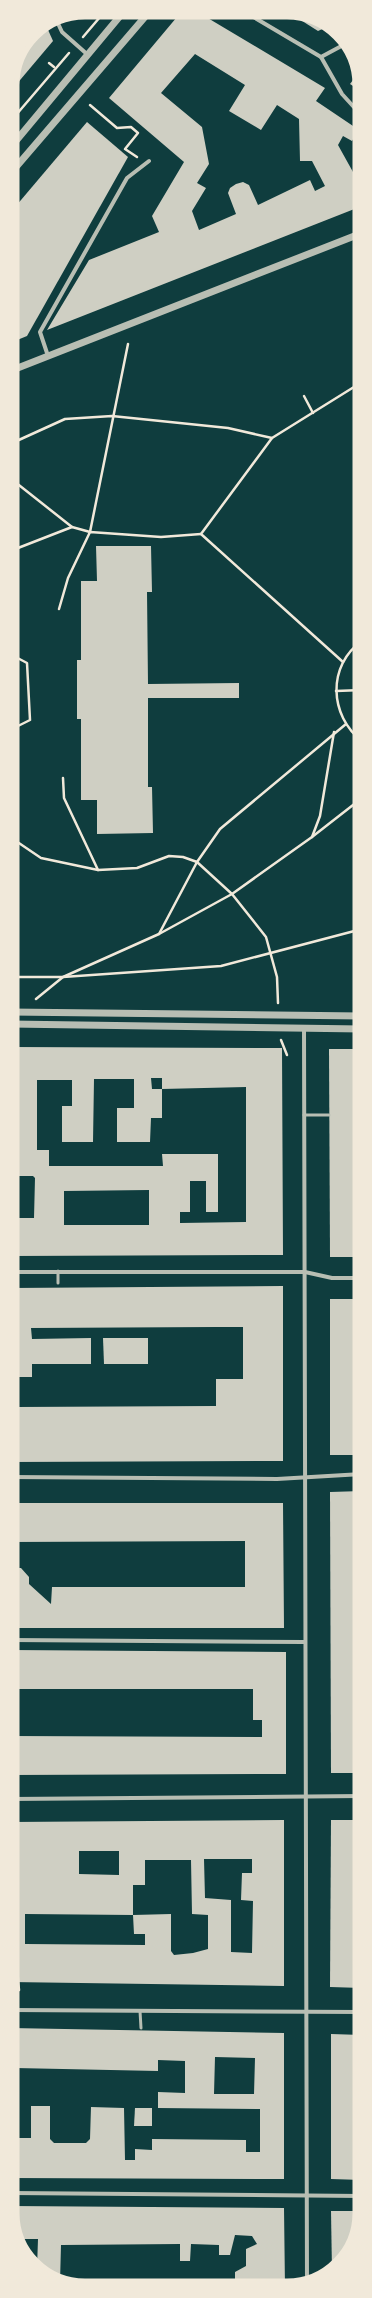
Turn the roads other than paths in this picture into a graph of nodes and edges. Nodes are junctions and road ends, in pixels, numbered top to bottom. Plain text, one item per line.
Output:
1 (119, 17) edge
2 (145, 17) edge
3 (253, 17) edge
4 (58, 23) edge
5 (342, 44) edge
6 (89, 55) junction
7 (321, 57) junction
8 (355, 108) edge
9 (17, 140) edge
10 (149, 161) dead end
11 (17, 166) edge
12 (355, 236) edge
13 (48, 356) junction
14 (17, 367) edge
15 (17, 1012) edge
16 (355, 1016) edge
17 (17, 1024) edge
18 (304, 1029) junction
19 (355, 1029) edge
20 (304, 1114) junction
21 (330, 1115) dead end
22 (58, 1271) junction
23 (17, 1272) edge
24 (305, 1272) junction
25 (355, 1278) edge
26 (58, 1283) dead end
27 (355, 1474) edge
28 (17, 1476) edge
29 (305, 1477) junction
30 (17, 1640) edge
31 (304, 1642) junction
32 (355, 1796) edge
33 (307, 1798) junction
34 (17, 1799) edge
35 (17, 2010) edge
36 (140, 2011) junction
37 (307, 2011) junction
38 (355, 2012) edge
39 (141, 2028) dead end
40 (17, 2193) edge
41 (306, 2196) junction
42 (355, 2196) edge
43 (307, 2278) edge

1 - 6 street
2 - 11 street
3 - 7 street
4 - 6 street
5 - 7 street
6 - 9 street
7 - 8 street
10 - 13 street
12 - 13 street
13 - 14 street
15 - 16 street
17 - 18 street
18 - 19 street
18 - 20 street
20 - 21 lane
20 - 24 street
22 - 23 street
22 - 24 street
22 - 26 lane
24 - 25 street
24 - 29 street
27 - 29 street
28 - 29 street
29 - 31 street
30 - 31 street
31 - 33 street
32 - 33 street
33 - 34 street
33 - 37 street
35 - 36 street
36 - 37 street
36 - 39 lane
37 - 38 street
37 - 41 street
40 - 41 street
41 - 42 street
41 - 43 street

